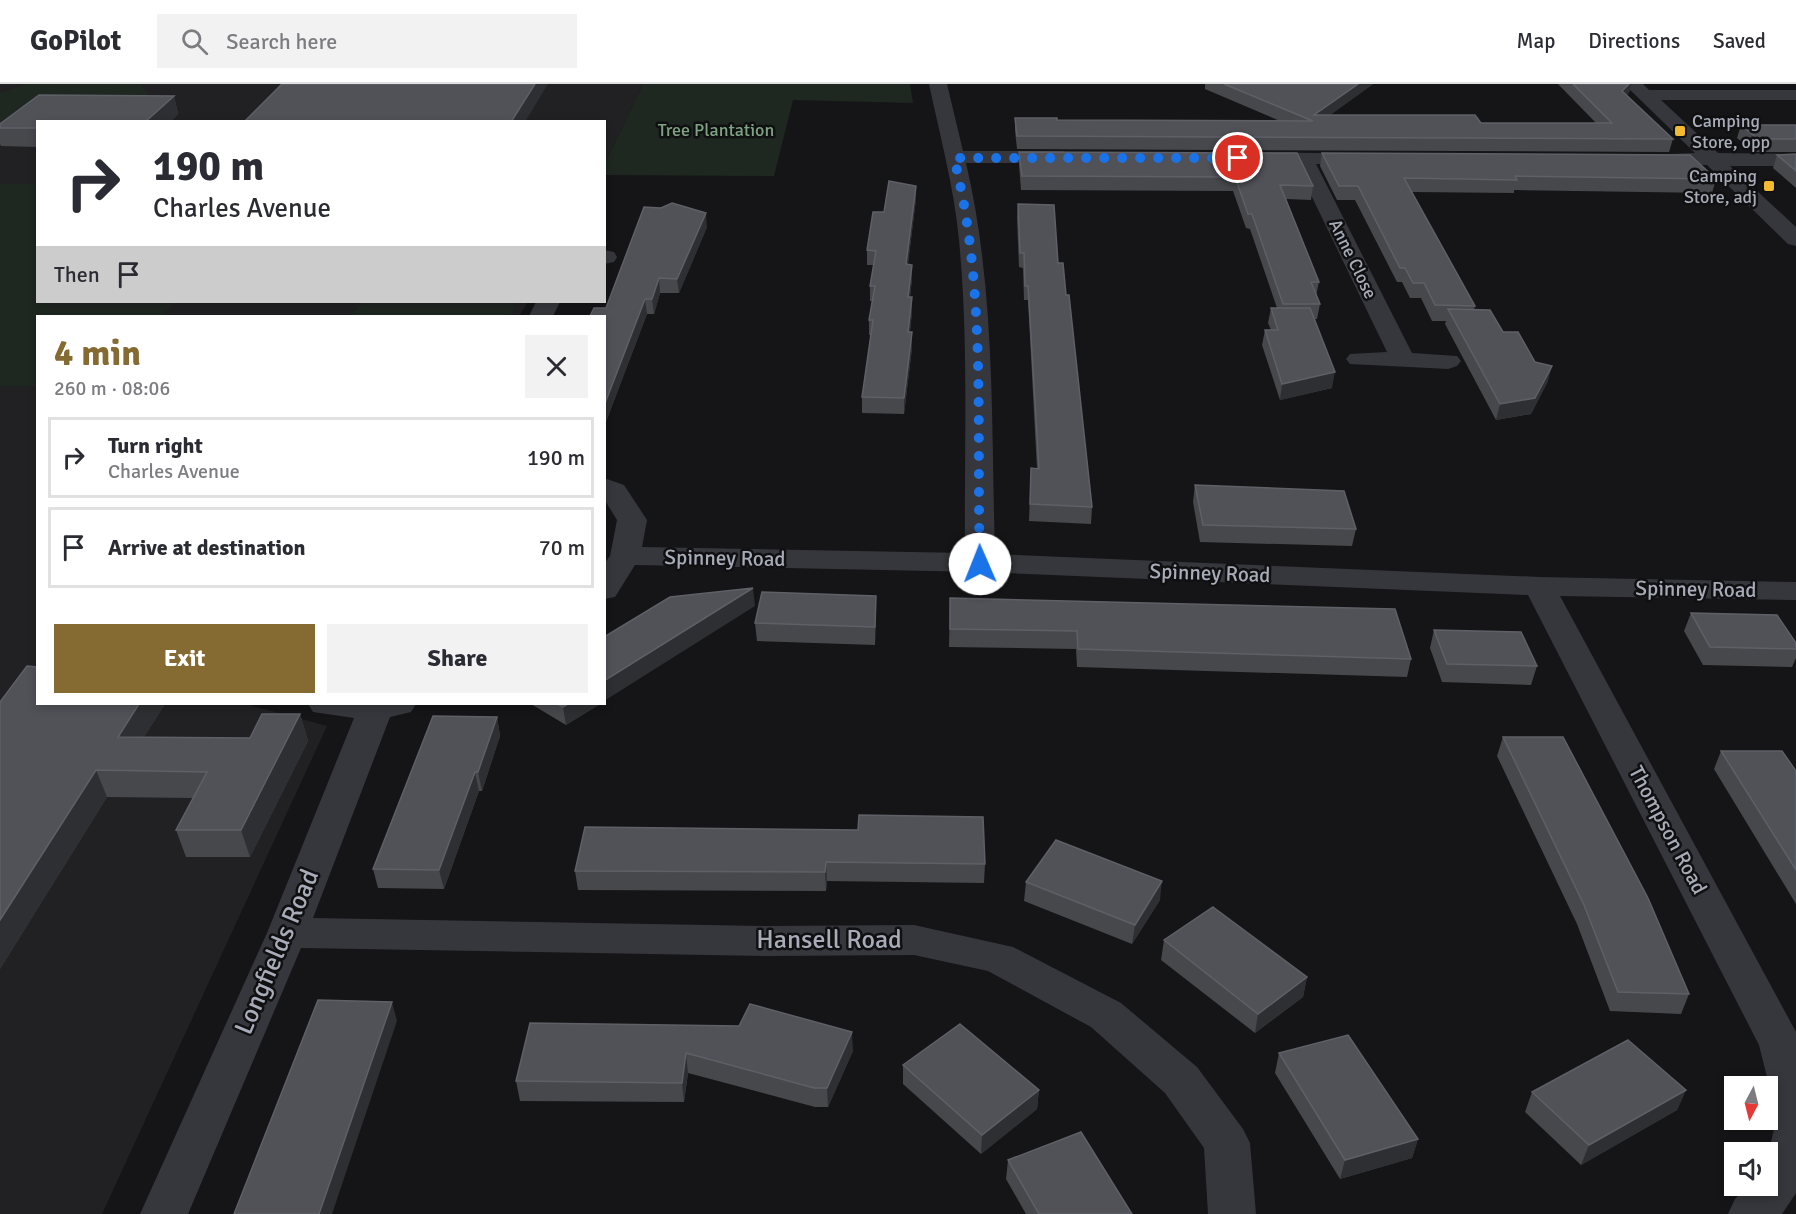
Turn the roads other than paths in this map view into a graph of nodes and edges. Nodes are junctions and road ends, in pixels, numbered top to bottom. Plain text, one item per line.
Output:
1 (938, 84) edge
2 (1638, 90) edge
3 (1796, 95) edge
4 (1085, 157) edge
5 (954, 158) junction
6 (1234, 158) edge
7 (1303, 158) junction
8 (1387, 158) edge
9 (1627, 159) edge
10 (1711, 159) junction
11 (1796, 160) edge
12 (1792, 233) edge
13 (1359, 359) dead end
14 (1403, 360) junction
15 (1448, 361) dead end
16 (606, 487) edge
17 (625, 556) junction
18 (980, 564) junction
19 (1539, 586) junction
20 (606, 587) edge
21 (1796, 591) edge
22 (356, 705) edge
23 (387, 706) edge
24 (287, 933) junction
25 (1794, 1087) edge
26 (1796, 1125) edge
27 (164, 1214) edge
28 (1232, 1214) edge
29 (1752, 1214) edge

1 - 5 street
2 - 3 street
2 - 10 street
4 - 5 street
5 - 18 street
6 - 7 street
7 - 8 street
7 - 14 street, Anne Close
9 - 10 street
10 - 11 street
10 - 12 street
13 - 14 street
14 - 15 street
16 - 17 street
17 - 18 street, Spinney Road
17 - 20 street
18 - 19 street, Spinney Road
19 - 21 street, Spinney Road
19 - 25 street, Thompson Road
22 - 23 street
23 - 24 street, Longfields Road
24 - 27 street, Longfields Road
24 - 28 street, Hansell Road
26 - 29 street

